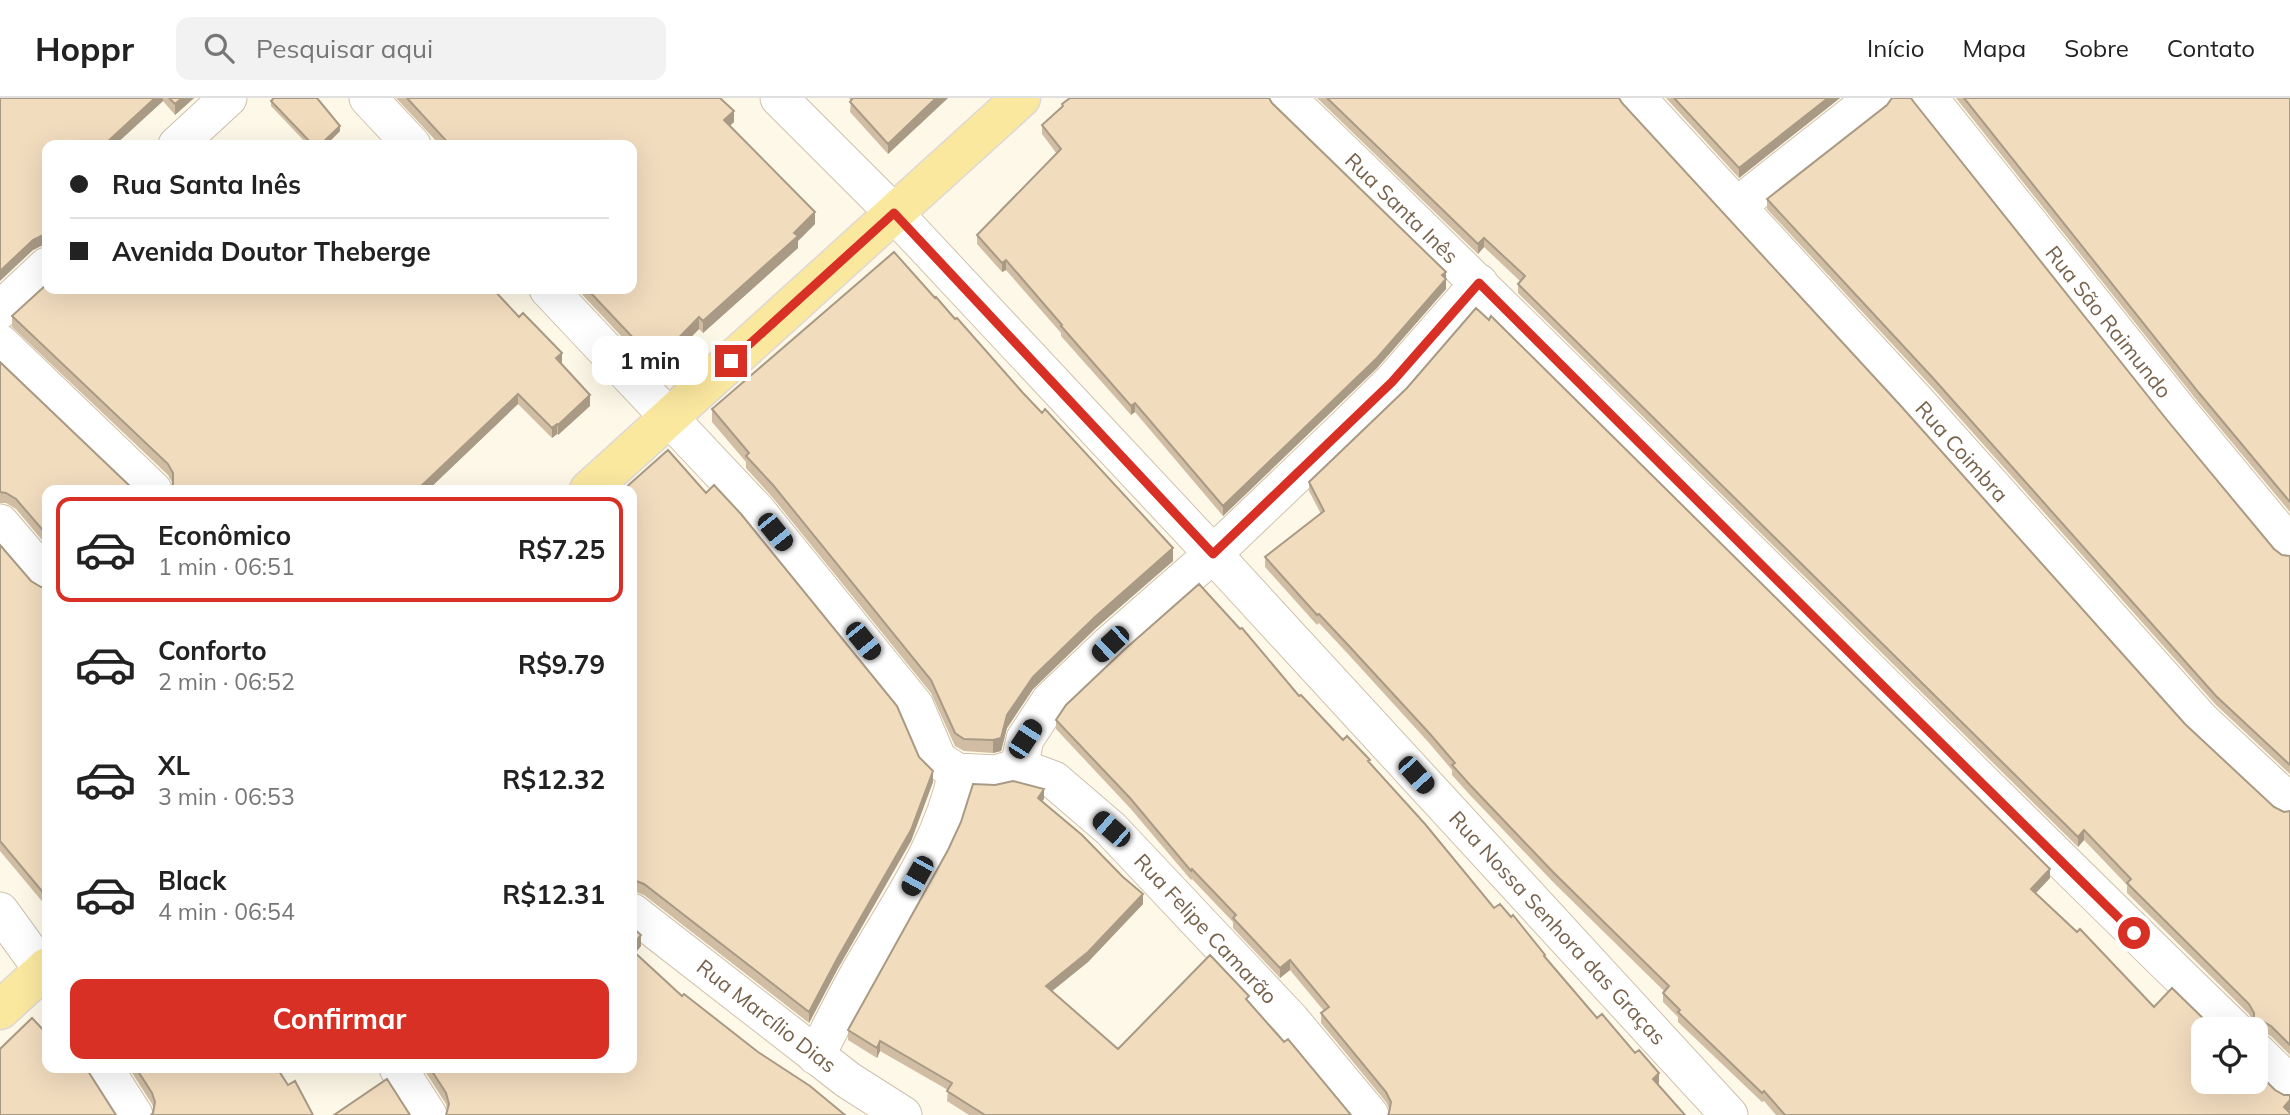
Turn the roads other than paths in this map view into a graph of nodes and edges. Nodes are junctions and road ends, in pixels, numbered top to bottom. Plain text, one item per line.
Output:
1 (228, 98) edge
2 (368, 98) edge
3 (1021, 98) edge
4 (1287, 98) edge
5 (1637, 98) edge
6 (1874, 98) edge
7 (1929, 98) edge
8 (794, 104) edge
9 (182, 140) edge
10 (407, 140) edge
11 (1737, 206) junction
12 (894, 213) junction
13 (42, 271) edge
14 (1479, 283) junction
15 (553, 294) edge
16 (0, 310) edge
17 (0, 343) edge
18 (670, 418) junction
19 (148, 485) edge
20 (595, 485) edge
21 (0, 523) edge
22 (2290, 545) edge
23 (1213, 554) junction
24 (42, 572) edge
25 (1022, 753) junction
26 (957, 772) junction
27 (2288, 801) edge
28 (0, 911) edge
29 (637, 916) edge
30 (42, 966) edge
31 (42, 974) edge
32 (0, 1010) edge
33 (2222, 1017) edge
34 (817, 1056) junction
35 (2268, 1063) edge
36 (107, 1073) edge
37 (401, 1073) edge
38 (2290, 1084) edge
39 (881, 1110) edge
40 (134, 1115) edge
41 (428, 1115) edge
42 (1370, 1115) edge
43 (1729, 1115) edge

1 - 9 street
2 - 10 street
3 - 12 main road
4 - 14 street, Rua Santa Inês
5 - 11 street, Rua Coimbra
6 - 11 street
7 - 22 street, Rua São Raimundo
8 - 12 street, Rua Nossa Senhora das Graças
11 - 27 street, Rua Coimbra
12 - 18 main road
12 - 23 street, Rua Nossa Senhora das Graças
13 - 16 street
14 - 23 street
14 - 33 street, Rua Santa Inês
15 - 18 street
17 - 19 street
18 - 20 main road
18 - 26 street
21 - 24 street
23 - 25 street
23 - 43 street, Rua Nossa Senhora das Graças
25 - 26 street
25 - 42 street, Rua Felipe Camarão
26 - 34 street
28 - 30 street
29 - 34 street, Rua Marcílio Dias
31 - 32 main road
34 - 39 street, Rua Marcílio Dias
35 - 38 street
36 - 40 street
37 - 41 street

